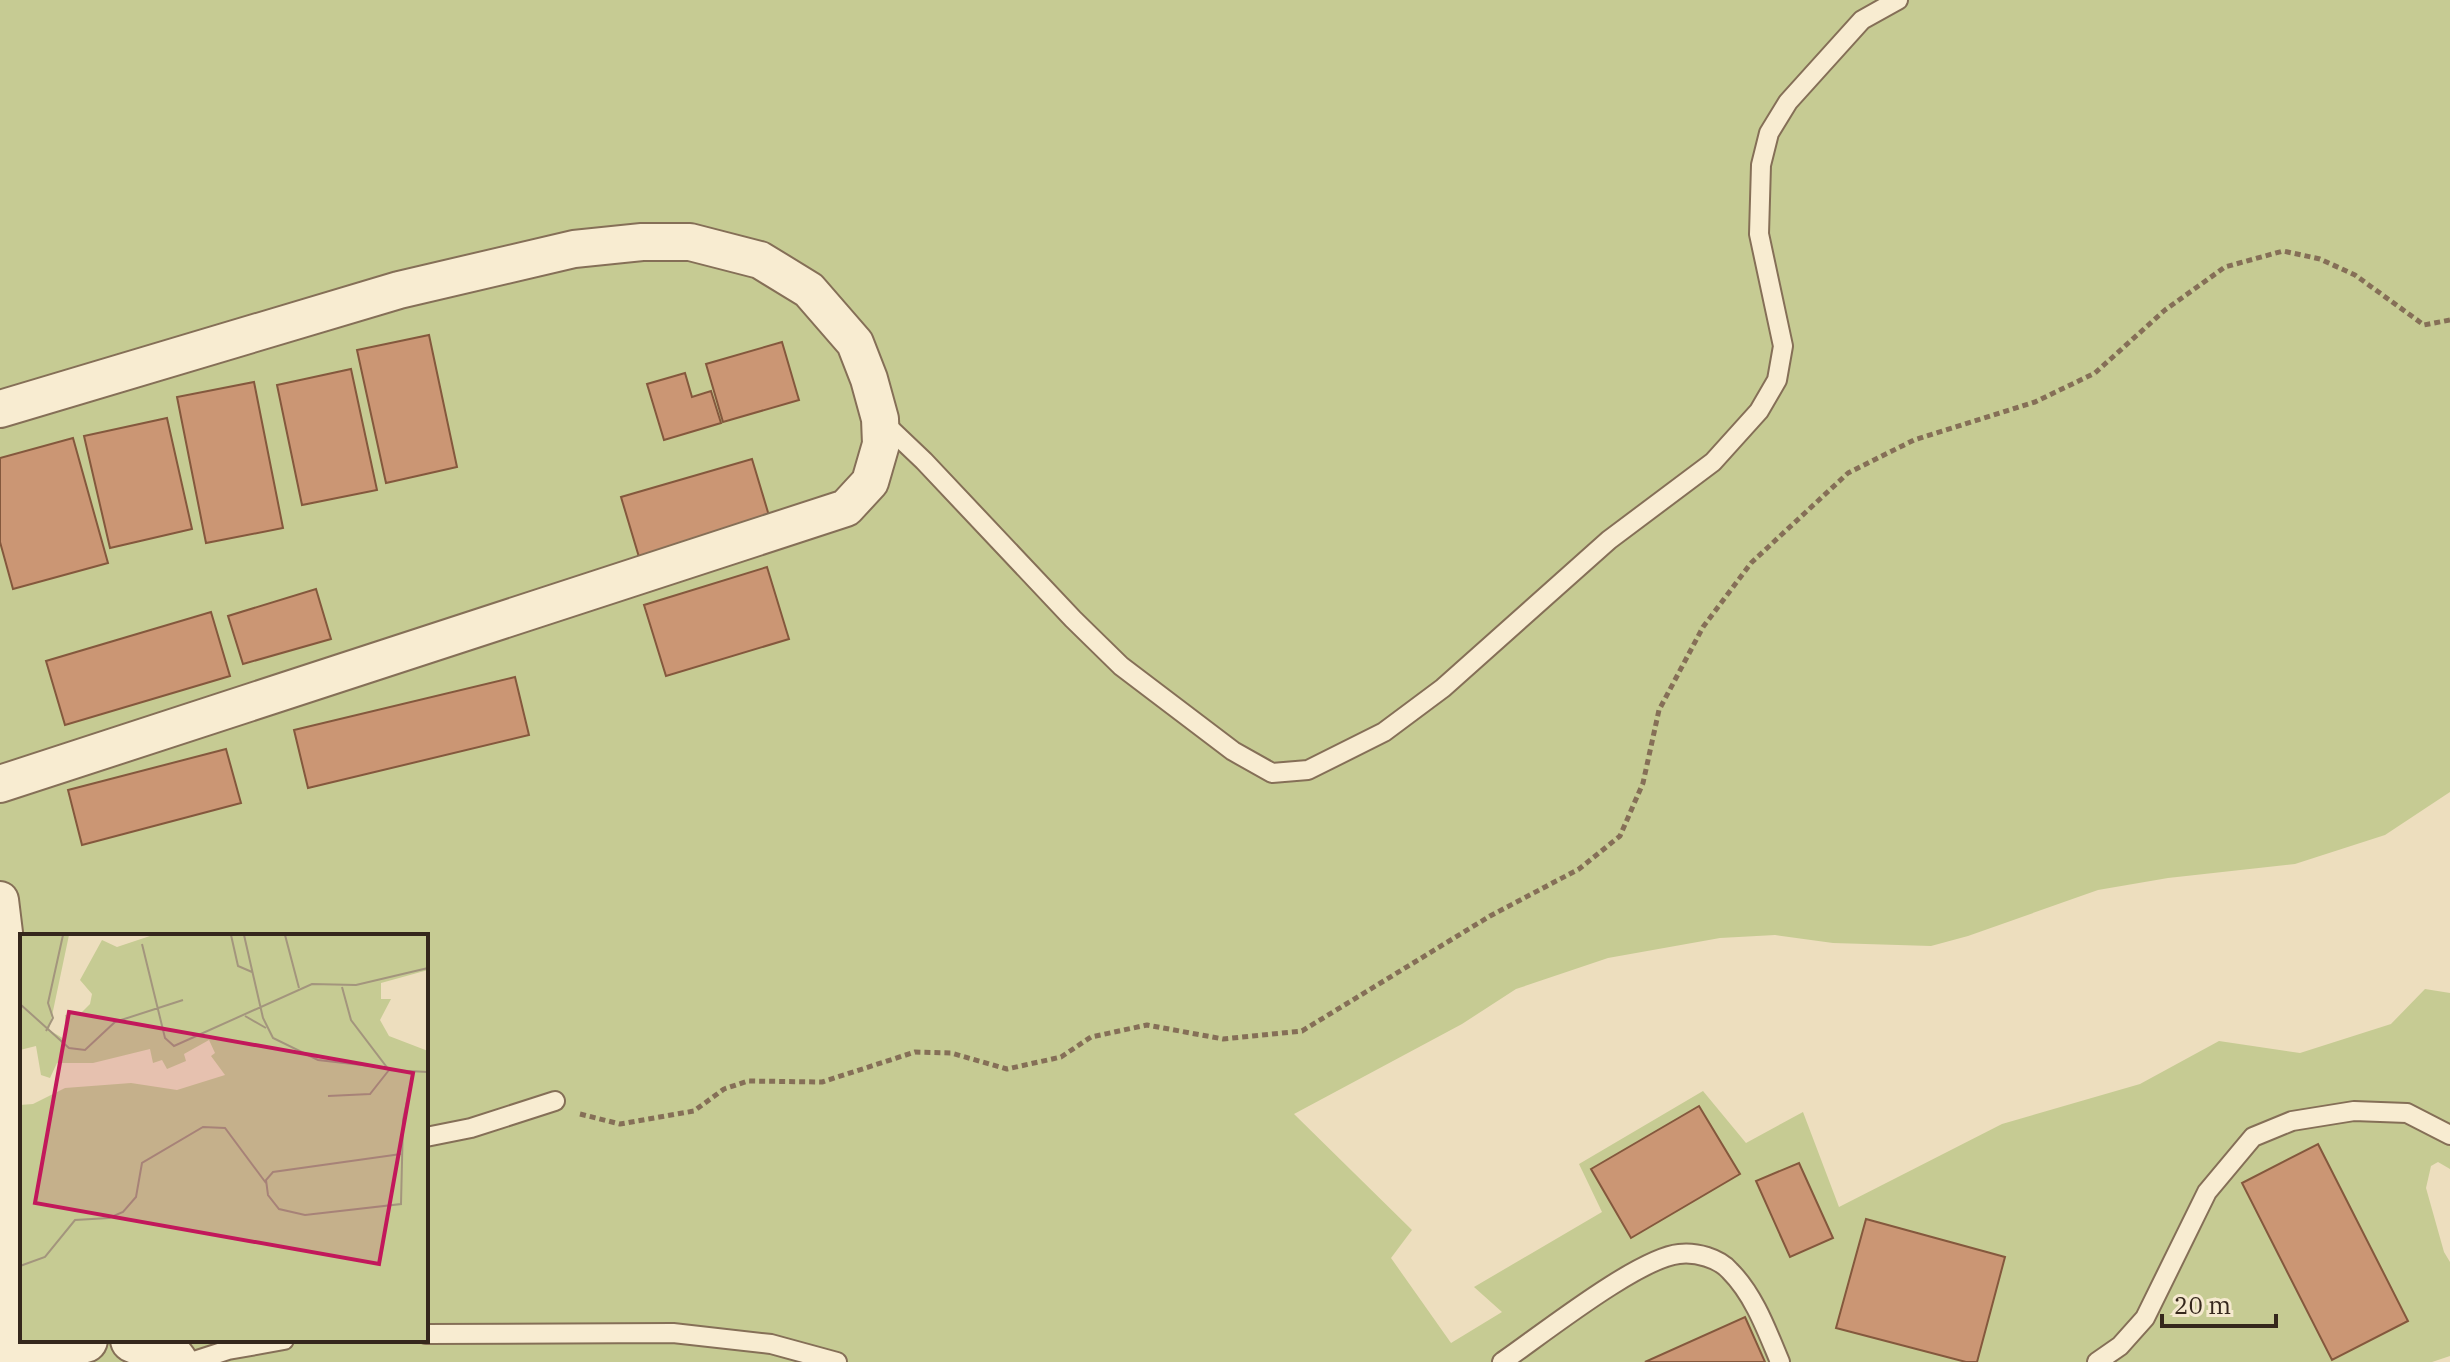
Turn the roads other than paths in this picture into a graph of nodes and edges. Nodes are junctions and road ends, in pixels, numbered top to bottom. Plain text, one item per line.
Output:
1 (1898, 0) edge
2 (0, 409) edge
3 (880, 419) junction
4 (0, 784) edge
5 (0, 900) edge
6 (555, 1101) road end
7 (2450, 1135) edge
8 (428, 1137) edge
9 (428, 1334) edge
10 (77, 1342) edge
11 (273, 1342) edge
12 (169, 1351) edge
13 (1, 1361) edge
14 (837, 1362) edge
15 (1502, 1362) edge
16 (1780, 1362) edge
17 (2097, 1362) edge

1 - 3 lane
2 - 3 street
3 - 4 street
5 - 13 street
6 - 8 lane
7 - 17 lane
9 - 14 lane
10 - 13 street
11 - 12 lane
15 - 16 lane

